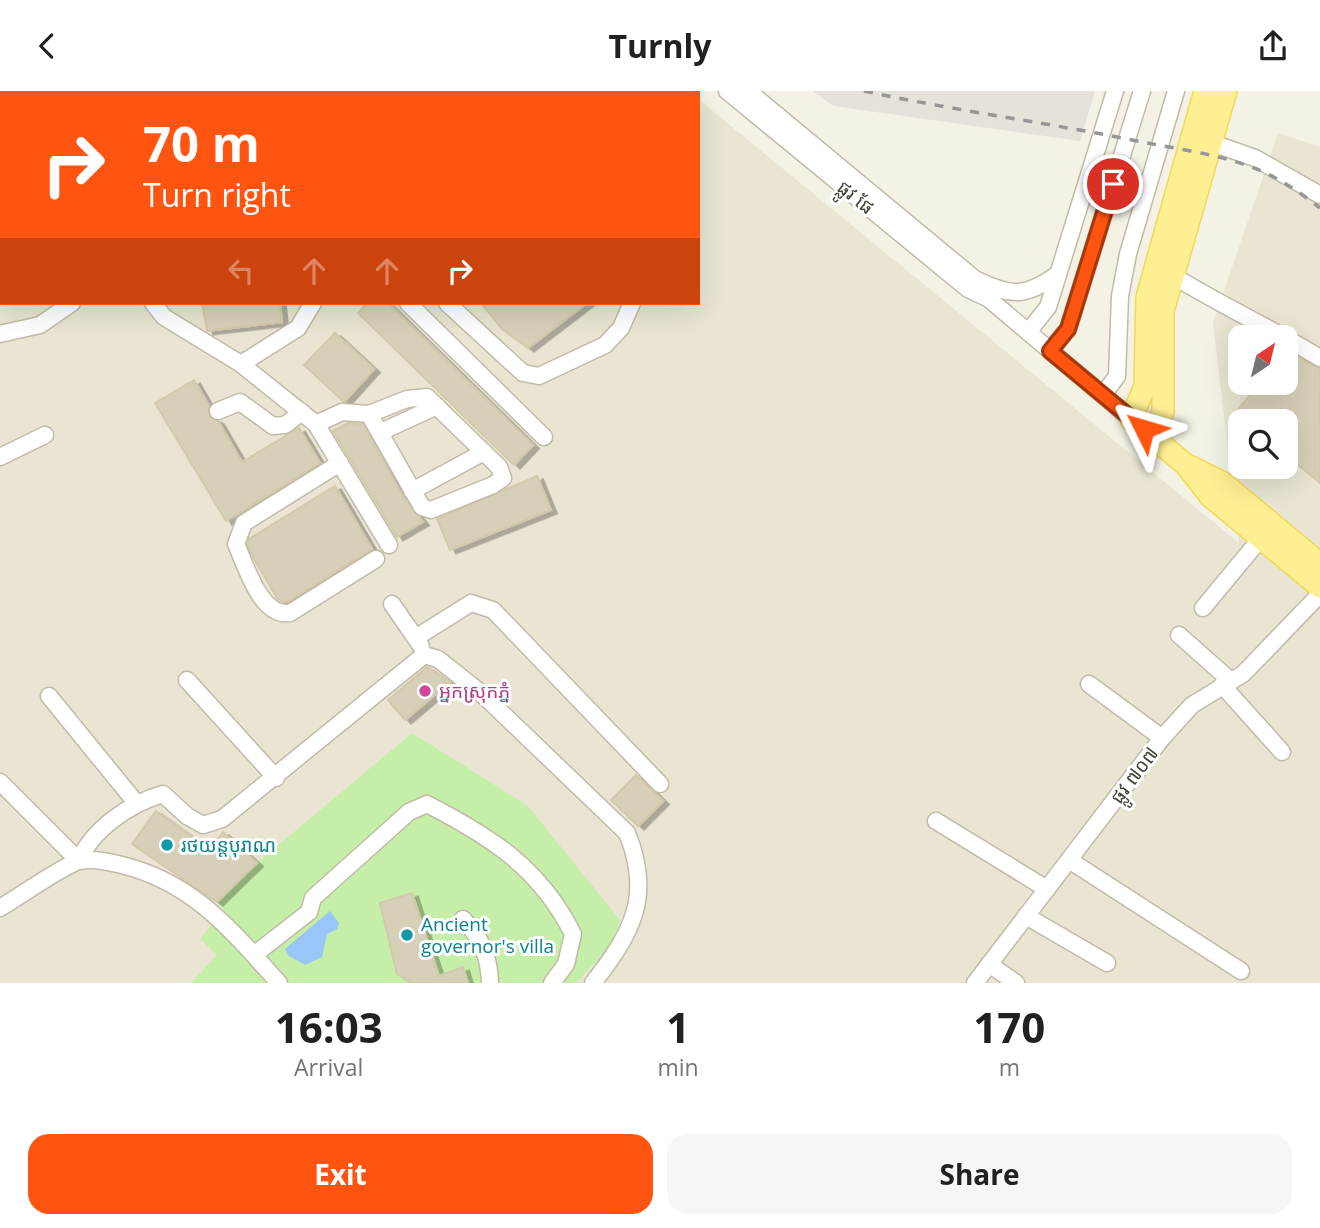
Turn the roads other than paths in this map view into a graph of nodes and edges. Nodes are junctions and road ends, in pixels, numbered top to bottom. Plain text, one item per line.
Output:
1 (727, 91) edge
2 (748, 91) edge
3 (1115, 91) edge
4 (1142, 91) edge
5 (1176, 91) edge
6 (1205, 91) edge
7 (1226, 91) edge
8 (1201, 139) junction
9 (1320, 195) edge
10 (1058, 274) junction
11 (1172, 275) junction
12 (976, 280) junction
13 (989, 299) junction
14 (69, 305) edge
15 (155, 305) edge
16 (312, 305) edge
17 (410, 305) edge
18 (449, 305) edge
19 (631, 305) edge
20 (1028, 332) junction
21 (0, 334) edge
22 (1050, 351) junction
23 (1320, 358) edge
24 (241, 364) junction
25 (1103, 395) junction
26 (437, 406) junction
27 (218, 411) dead end
28 (302, 412) junction
29 (369, 414) junction
30 (1131, 419) junction
31 (316, 424) junction
32 (381, 432) junction
33 (45, 435) dead end
34 (544, 437) dead end
35 (1154, 439) junction
36 (484, 452) junction
37 (0, 457) edge
38 (340, 463) junction
39 (1186, 465) junction
40 (412, 491) junction
41 (1261, 538) junction
42 (389, 545) dead end
43 (376, 559) dead end
44 (1320, 564) edge
45 (1320, 587) edge
46 (1320, 594) edge
47 (392, 604) dead end
48 (1203, 608) dead end
49 (1179, 635) dead end
50 (417, 638) junction
51 (424, 655) junction
52 (187, 680) dead end
53 (1226, 683) junction
54 (1089, 684) dead end
55 (49, 696) dead end
56 (1162, 738) junction
57 (1282, 752) dead end
58 (276, 778) junction
59 (0, 782) edge
60 (660, 784) dead end
61 (137, 804) junction
62 (936, 821) dead end
63 (1069, 860) junction
64 (79, 861) junction
65 (1047, 889) junction
66 (0, 908) edge
67 (1026, 916) junction
68 (463, 919) dead end
69 (254, 955) junction
70 (1107, 963) dead end
71 (989, 964) junction
72 (1241, 971) dead end
73 (279, 983) edge
74 (491, 983) edge
75 (552, 983) edge
76 (593, 983) edge
77 (975, 983) edge
78 (1016, 983) edge

1 - 13 street, ផ្លូវ ផែ
2 - 12 street, ផ្លូវ ផែ
3 - 10 street
4 - 22 street
5 - 25 street
6 - 8 main road
7 - 8 main road
8 - 9 street
8 - 11 main road
8 - 30 main road
10 - 12 street
10 - 20 street
11 - 23 street
11 - 35 main road
12 - 13 street, ផ្លូវ ផែ
13 - 20 street, ផ្លូវ ផែ
14 - 21 street
15 - 24 street
16 - 24 street
17 - 34 street
18 - 19 street
20 - 22 street, ផ្លូវ ផែ
22 - 25 street, ផ្លូវ ផែ
24 - 28 street
25 - 30 street, ផ្លូវ ផែ
26 - 29 street
26 - 32 street
26 - 36 street
27 - 28 street
28 - 31 street
29 - 31 street
29 - 32 street
30 - 35 main road, ផ្លូវ ផែ
31 - 38 street
32 - 40 street
33 - 37 street
35 - 39 main road, ផ្លូវ ផែ
36 - 40 street
36 - 40 street
38 - 42 street
38 - 43 street
39 - 41 main road, ផ្លូវ ផែ
39 - 44 main road, ផ្លូវ ផែ
41 - 45 main road, ផ្លូវ ផែ
41 - 48 street
46 - 53 street, ផ្លូវ ៧០៧
47 - 50 street
49 - 53 street
50 - 51 street
50 - 60 street
51 - 58 street
51 - 76 street
52 - 58 street
53 - 56 street, ផ្លូវ ៧០៧
53 - 57 street
54 - 56 street
55 - 61 street
56 - 63 street, ផ្លូវ ៧០៧
58 - 61 street
59 - 64 street
61 - 64 street
62 - 65 street
63 - 65 street, ផ្លូវ ៧០៧
63 - 72 street
64 - 66 street
64 - 69 street
65 - 67 street, ផ្លូវ ៧០៧
67 - 70 street
67 - 71 street, ផ្លូវ ៧០៧
68 - 74 street
69 - 73 street
69 - 75 street
71 - 77 street, ផ្លូវ ៧០៧
71 - 78 street

